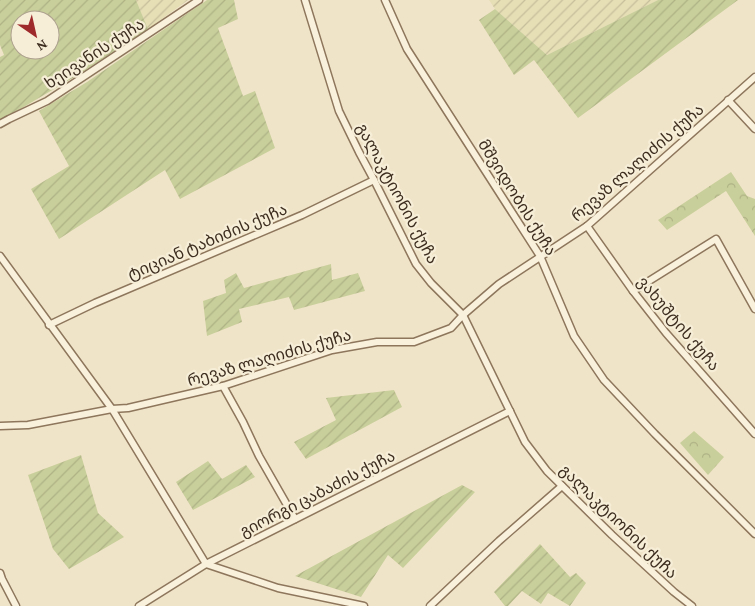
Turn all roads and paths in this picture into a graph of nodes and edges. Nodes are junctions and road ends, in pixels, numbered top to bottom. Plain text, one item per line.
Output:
1 (199, 0) edge
2 (305, 0) edge
3 (385, 0) edge
4 (755, 77) edge
5 (728, 100) junction
6 (0, 124) edge
7 (755, 129) edge
8 (374, 180) junction
9 (587, 226) junction
10 (0, 256) edge
11 (540, 256) junction
12 (632, 291) junction
13 (755, 308) edge
14 (463, 315) junction
15 (49, 324) junction
16 (223, 386) junction
17 (112, 409) junction
18 (510, 411) junction
19 (0, 426) edge
20 (755, 434) edge
21 (562, 486) junction
22 (295, 519) junction
23 (755, 534) edge
24 (206, 564) junction
25 (0, 573) edge
26 (16, 606) edge
27 (140, 606) edge
28 (364, 606) edge
29 (430, 606) edge
30 (692, 606) edge

1 - 6 street, ხეივანის ქუჩა
2 - 8 street, გალაკტიონის ქუჩა
3 - 11 street, მშვიდობის ქუჩა
4 - 5 street, რევაზ ლაღიძის ქუჩა
5 - 7 street
5 - 9 street, რევაზ ლაღიძის ქუჩა
8 - 14 street, გალაკტიონის ქუჩა
8 - 15 street, ტიციან ტაბიძის ქუჩა
9 - 11 street, რევაზ ლაღიძის ქუჩა
9 - 12 street, ვახუშტის ქუჩა
10 - 15 street
11 - 14 street, რევაზ ლაღიძის ქუჩა
11 - 23 street, მშვიდობის ქუჩა
12 - 13 street
12 - 20 street, ვახუშტის ქუჩა
14 - 16 street, რევაზ ლაღიძის ქუჩა
14 - 18 street, გალაკტიონის ქუჩა
15 - 17 street
16 - 17 street, რევაზ ლაღიძის ქუჩა
16 - 22 street
17 - 19 street, რევაზ ლაღიძის ქუჩა
17 - 24 street
18 - 21 street, გალაკტიონის ქუჩა
18 - 22 street, გიორგი ცაბაძის ქუჩა
21 - 29 street
21 - 30 street, გალაკტიონის ქუჩა
22 - 24 street, გიორგი ცაბაძის ქუჩა
24 - 27 street, გიორგი ცაბაძის ქუჩა
24 - 28 street
25 - 26 street

